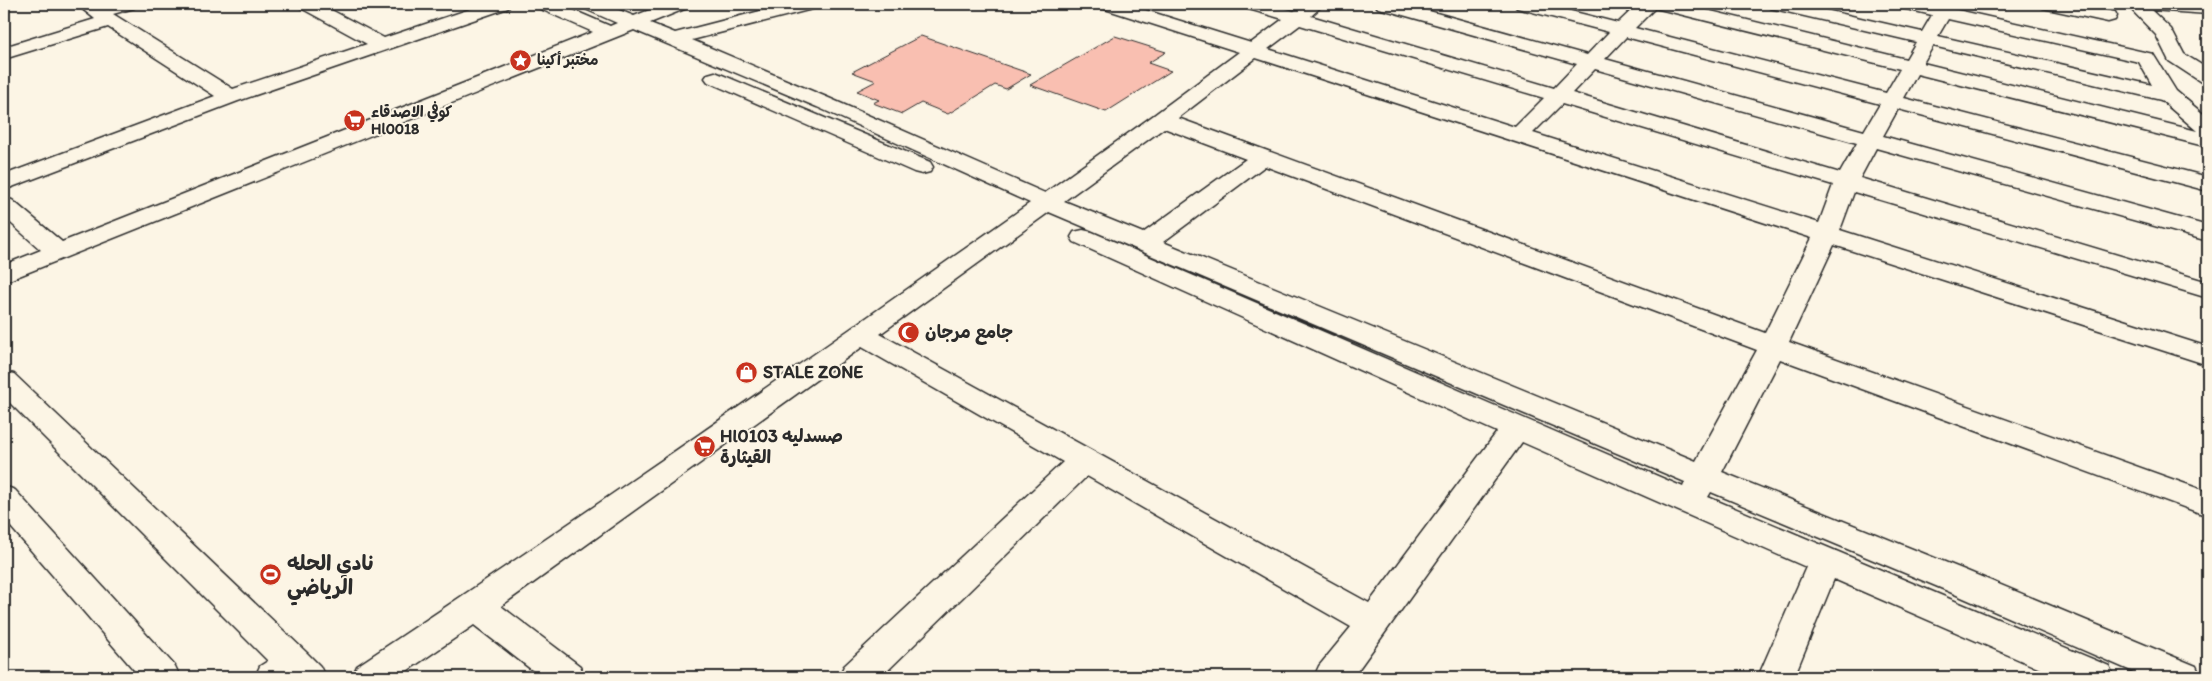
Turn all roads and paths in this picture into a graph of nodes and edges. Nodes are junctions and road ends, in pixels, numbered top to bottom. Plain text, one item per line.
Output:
1 (128, 4) edge
2 (307, 4) edge
3 (502, 4) edge
4 (544, 4) edge
5 (589, 4) edge
6 (681, 4) edge
7 (810, 4) edge
8 (1108, 4) edge
9 (1251, 4) edge
10 (1315, 4) edge
11 (1384, 4) edge
12 (1523, 4) edge
13 (1648, 4) edge
14 (1661, 4) edge
15 (1776, 4) edge
16 (1908, 4) edge
17 (2049, 4) edge
18 (2135, 4) edge
19 (2147, 4) edge
20 (1944, 8) edge
21 (2208, 8) edge
22 (98, 12) edge
23 (2108, 16) dead end
24 (1295, 17) junction
25 (622, 28) junction
26 (1623, 30) junction
27 (672, 40) junction
28 (1926, 40) junction
29 (383, 45) junction
30 (1254, 50) junction
31 (4, 53) edge
32 (1591, 62) junction
33 (1910, 66) junction
34 (2208, 79) edge
35 (1558, 95) junction
36 (2168, 95) junction
37 (231, 97) junction
38 (1892, 101) junction
39 (1162, 120) junction
40 (2208, 129) edge
41 (1519, 135) junction
42 (2208, 140) edge
43 (1869, 141) junction
44 (1263, 157) junction
45 (1846, 182) junction
46 (4, 183) edge
47 (2208, 184) edge
48 (4, 205) edge
49 (1038, 208) junction
50 (1828, 233) junction
51 (2208, 234) edge
52 (1146, 244) junction
53 (58, 252) junction
54 (4, 274) edge
55 (2208, 290) edge
56 (861, 334) junction
57 (1772, 346) junction
58 (2208, 356) edge
59 (4, 381) edge
60 (1516, 428) junction
61 (1084, 460) junction
62 (1704, 477) junction
63 (4, 498) edge
64 (1690, 503) junction
65 (2208, 504) edge
66 (1825, 561) junction
67 (475, 606) junction
68 (1374, 623) junction
69 (291, 673) edge
70 (162, 677) edge
71 (370, 677) edge
72 (568, 677) edge
73 (857, 677) edge
74 (1332, 677) edge
75 (1776, 677) edge
76 (2096, 677) edge
77 (2183, 677) edge

1 - 22 street
2 - 29 street
3 - 29 street
4 - 25 street
5 - 25 street
6 - 25 street
7 - 27 street
8 - 30 street
9 - 24 street
10 - 24 street
11 - 32 street
12 - 26 street
13 - 26 street
14 - 33 street
15 - 28 street
16 - 20 street
17 - 23 street
18 - 34 street
19 - 21 street
20 - 28 street
20 - 36 street
22 - 31 street
22 - 37 street
24 - 30 street
24 - 35 street
25 - 27 street
25 - 49 street
25 - 53 street
26 - 32 street
26 - 38 street
27 - 49 street
28 - 33 street
28 - 36 street
29 - 37 street
30 - 39 street
30 - 41 street
32 - 35 street
32 - 43 street
33 - 38 street
33 - 42 street
35 - 41 street
35 - 45 street
36 - 40 street
37 - 46 street
38 - 43 street
38 - 47 street
39 - 44 street
39 - 49 street
41 - 50 street
43 - 45 street
43 - 51 street
44 - 52 street
44 - 57 street
45 - 50 street
45 - 55 street
48 - 53 street
49 - 52 street
49 - 56 street
49 - 60 street
50 - 57 street
50 - 58 street
52 - 62 street
53 - 54 street
56 - 61 street
56 - 67 street
57 - 62 street
57 - 65 street
59 - 69 street
60 - 64 street
60 - 68 street
61 - 68 street
61 - 73 street
62 - 64 street
62 - 77 street
63 - 70 street
64 - 66 street
66 - 75 street
66 - 76 street
67 - 71 street
67 - 72 street
68 - 74 street

